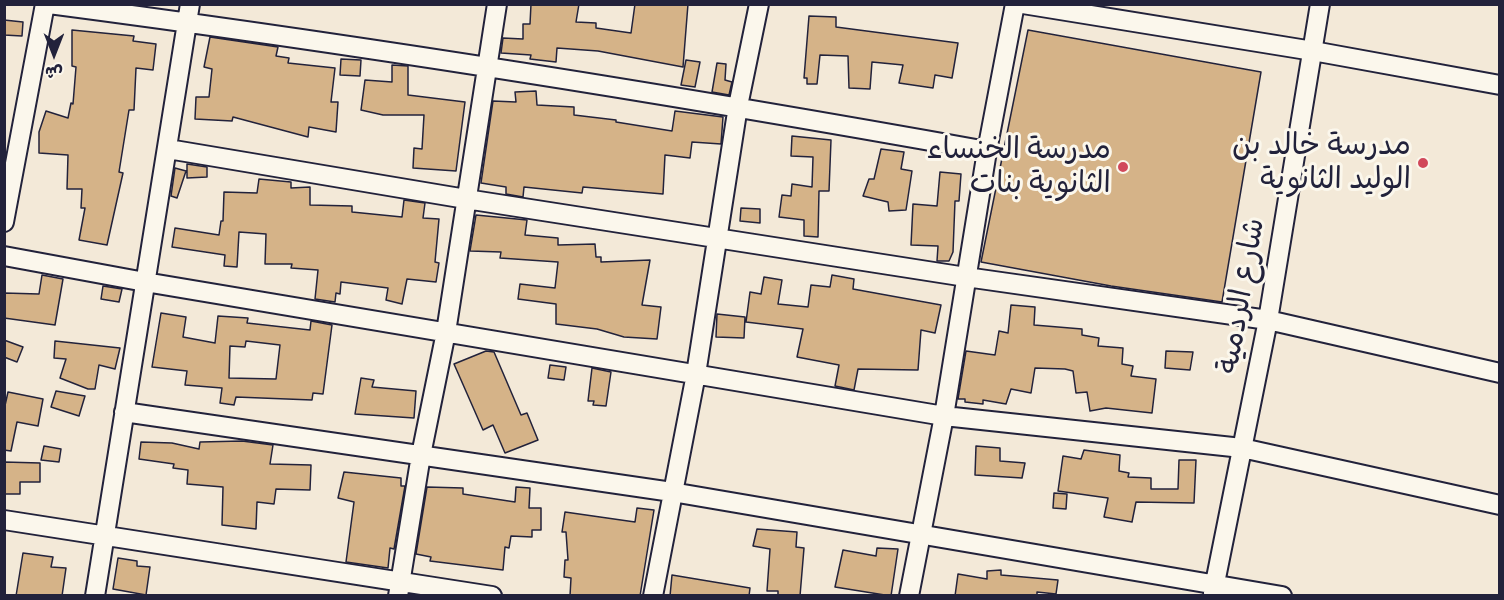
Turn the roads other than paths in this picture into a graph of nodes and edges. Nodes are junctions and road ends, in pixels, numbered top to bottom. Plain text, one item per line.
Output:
1 (47, 4) edge
2 (496, 4) edge
3 (759, 4) edge
4 (1015, 4) edge
5 (1023, 4) edge
6 (1320, 4) edge
7 (1041, 6) edge
8 (189, 13) edge
9 (1313, 51) junction
10 (484, 68) junction
11 (1500, 85) edge
12 (738, 106) junction
13 (13, 129) edge
14 (168, 149) junction
15 (987, 151) junction
16 (465, 199) junction
17 (4, 222) edge
18 (718, 237) junction
19 (4, 256) edge
20 (966, 277) junction
21 (145, 282) junction
22 (1268, 320) junction
23 (446, 332) junction
24 (696, 374) junction
25 (1500, 374) edge
26 (124, 412) junction
27 (944, 416) junction
28 (1242, 448) junction
29 (421, 455) junction
30 (672, 492) junction
31 (1500, 505) edge
32 (4, 520) edge
33 (920, 534) junction
34 (105, 536) junction
35 (400, 588) edge
36 (1214, 589) edge
37 (95, 596) edge
38 (492, 596) edge
39 (653, 596) edge
40 (909, 596) edge
41 (1282, 596) edge

1 - 8 street
1 - 13 street
2 - 10 street
3 - 12 street
4 - 15 street
5 - 7 street
6 - 9 street, شارع الردمية
7 - 9 street
8 - 10 street
8 - 14 street
9 - 11 street
9 - 22 street, شارع الردمية
10 - 12 street
10 - 16 street
12 - 15 street
12 - 18 street
13 - 17 street
14 - 16 street
14 - 21 street
15 - 20 street
16 - 18 street
16 - 23 street
18 - 20 street
18 - 24 street
19 - 21 street
20 - 22 street
20 - 27 street
21 - 23 street
21 - 26 street
22 - 25 street
22 - 28 street, شارع الردمية
23 - 24 street
23 - 29 street
24 - 27 street
24 - 30 street
26 - 29 street
26 - 34 street
27 - 28 street
27 - 33 street
28 - 31 street
28 - 36 street, شارع الردمية
29 - 30 street
29 - 35 street
30 - 33 street
30 - 39 street
32 - 34 street
33 - 36 street
33 - 40 street
34 - 35 street
34 - 37 street
35 - 38 street
36 - 41 street

